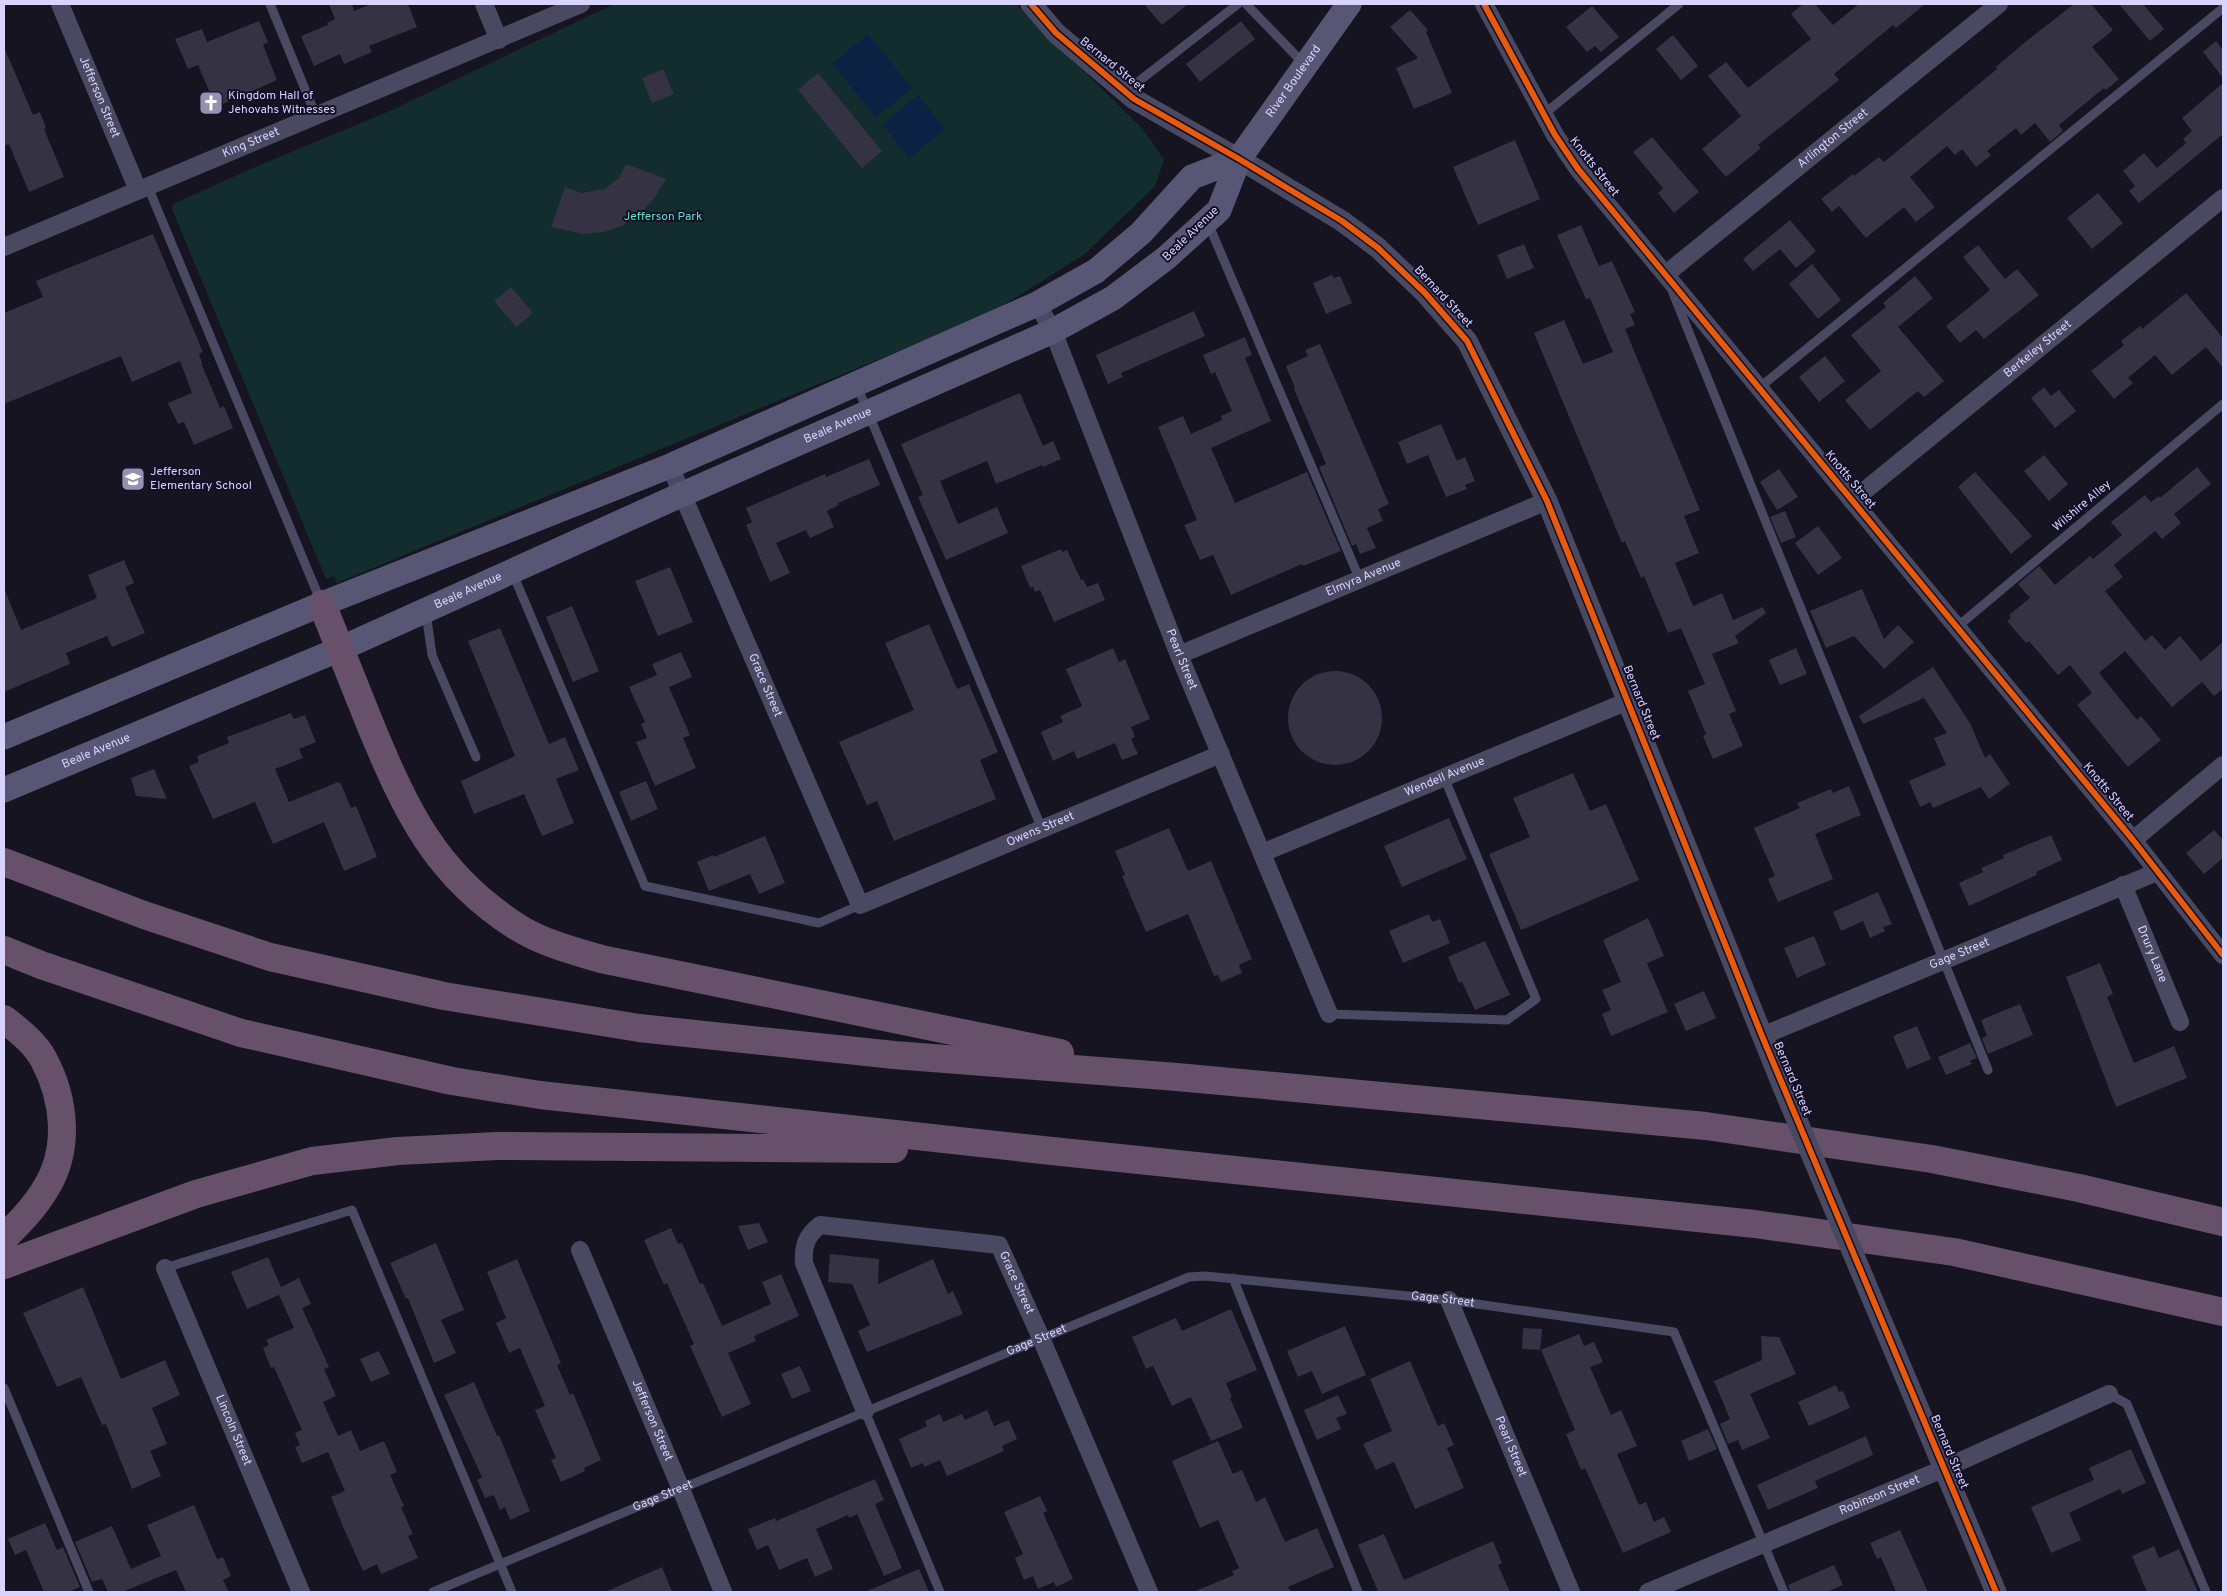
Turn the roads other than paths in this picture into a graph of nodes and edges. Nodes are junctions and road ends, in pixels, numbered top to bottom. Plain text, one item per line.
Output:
1 (60, 4) edge
2 (270, 4) edge
3 (484, 4) edge
4 (581, 4) edge
5 (1031, 4) edge
6 (1238, 4) edge
7 (1246, 4) edge
8 (1349, 4) edge
9 (1484, 4) edge
10 (1679, 4) edge
11 (2000, 4) edge
12 (2223, 8) edge
13 (499, 40) junction
14 (1306, 65) junction
15 (1125, 92) junction
16 (1544, 114) junction
17 (316, 116) junction
18 (1239, 159) junction
19 (143, 189) junction
20 (2223, 198) edge
21 (1207, 221) junction
22 (4, 247) edge
23 (1666, 274) junction
24 (1036, 304) junction
25 (1053, 331) junction
26 (856, 383) junction
27 (1759, 388) junction
28 (2223, 404) edge
29 (868, 413) junction
30 (670, 466) junction
31 (682, 494) junction
32 (1547, 501) junction
33 (1852, 501) junction
34 (512, 571) junction
35 (1360, 580) junction
36 (322, 604) junction
37 (426, 610) junction
38 (1957, 627) junction
39 (340, 649) junction
40 (1179, 655) junction
41 (1628, 701) junction
42 (4, 738) edge
43 (1221, 754) junction
44 (476, 757) dead end
45 (2223, 765) edge
46 (1444, 777) junction
47 (4, 790) edge
48 (1042, 829) junction
49 (2134, 840) junction
50 (1262, 853) junction
51 (4, 862) edge
52 (2157, 872) junction
53 (2123, 885) junction
54 (860, 905) junction
55 (4, 950) edge
56 (2223, 955) edge
57 (1943, 961) junction
58 (1329, 1014) joint
59 (4, 1019) edge
60 (2180, 1022) dead end
61 (1762, 1036) junction
62 (1988, 1070) dead end
63 (1177, 1077) junction
64 (1052, 1151) junction
65 (2223, 1222) edge
66 (4, 1238) edge
67 (580, 1250) dead end
68 (4, 1265) edge
69 (165, 1268) joint
70 (1233, 1278) junction
71 (1449, 1300) junction
72 (2223, 1312) edge
73 (1041, 1338) junction
74 (4, 1388) edge
75 (2109, 1394) joint
76 (865, 1411) junction
77 (1943, 1469) junction
78 (681, 1488) junction
79 (1764, 1544) junction
80 (500, 1564) junction
81 (89, 1592) edge
82 (301, 1592) edge
83 (433, 1592) edge
84 (512, 1592) edge
85 (723, 1592) edge
86 (940, 1592) edge
87 (1149, 1592) edge
88 (1358, 1592) edge
89 (1571, 1592) edge
90 (1648, 1592) edge
91 (1784, 1592) edge
92 (1996, 1592) edge
93 (2206, 1592) edge

1 - 19 street, Jefferson Street
2 - 17 lane
3 - 13 street
4 - 13 street, King Street
5 - 15 street, Bernard Street
6 - 15 lane
7 - 14 lane
8 - 14 main road, River Boulevard
9 - 16 street, Knotts Street
10 - 16 lane
11 - 23 street, Arlington Street
12 - 27 lane
13 - 17 street, King Street
14 - 18 main road, River Boulevard
15 - 18 street, Bernard Street
16 - 23 street, Knotts Street
17 - 19 street, King Street
18 - 21 main road, Beale Avenue
18 - 24 main road
18 - 32 street, Bernard Street
19 - 22 street, King Street
19 - 36 lane
20 - 33 street, Berkeley Street
21 - 25 main road, Beale Avenue
21 - 35 lane
23 - 27 street, Knotts Street
23 - 57 lane
24 - 25 street, Pearl Street
24 - 26 main road
25 - 29 main road, Beale Avenue
25 - 40 street, Pearl Street
26 - 29 lane
26 - 30 main road
27 - 33 street, Knotts Street
28 - 38 lane, Wilshire Alley
29 - 31 main road, Beale Avenue
29 - 48 lane
30 - 31 street, Grace Street
30 - 36 main road
31 - 34 main road, Beale Avenue
31 - 54 street, Grace Street
32 - 35 street, Elmyra Avenue
32 - 41 street, Bernard Street
33 - 38 street, Knotts Street
34 - 37 main road, Beale Avenue
34 - 54 lane
35 - 40 street, Elmyra Avenue
36 - 39 highway
36 - 42 main road
37 - 39 main road, Beale Avenue
37 - 44 lane
38 - 49 street, Knotts Street
39 - 47 main road, Beale Avenue
39 - 63 highway
40 - 43 street, Pearl Street
41 - 46 street, Wendell Avenue
41 - 61 street, Bernard Street
43 - 48 street, Owens Street
43 - 50 street, Pearl Street
45 - 49 street
46 - 50 street, Wendell Avenue
46 - 58 lane
48 - 54 street, Owens Street
49 - 52 street, Knotts Street
50 - 58 street, Pearl Street
51 - 63 highway
52 - 53 street, Gage Street
52 - 56 street, Knotts Street
53 - 57 street, Gage Street
53 - 60 street, Drury Lane
55 - 64 highway
57 - 61 street, Gage Street
57 - 62 lane
59 - 66 highway
61 - 77 street, Bernard Street, bridge
63 - 65 highway
64 - 68 highway
64 - 72 highway
67 - 78 street, Jefferson Street
69 - 80 lane
69 - 82 street, Lincoln Street
70 - 71 lane, Gage Street
70 - 73 lane, Gage Street
70 - 88 lane
71 - 79 lane, Gage Street
71 - 89 street, Pearl Street
73 - 76 lane, Gage Street
73 - 76 street, Grace Street
73 - 87 street, Grace Street
74 - 81 lane
75 - 77 street, Robinson Street
75 - 93 lane
76 - 78 lane, Gage Street
76 - 86 lane
77 - 79 street, Robinson Street
77 - 92 street, Bernard Street
78 - 80 lane, Gage Street
78 - 85 street, Jefferson Street
79 - 90 street, Robinson Street
79 - 91 lane
80 - 83 lane, Gage Street
80 - 84 lane

